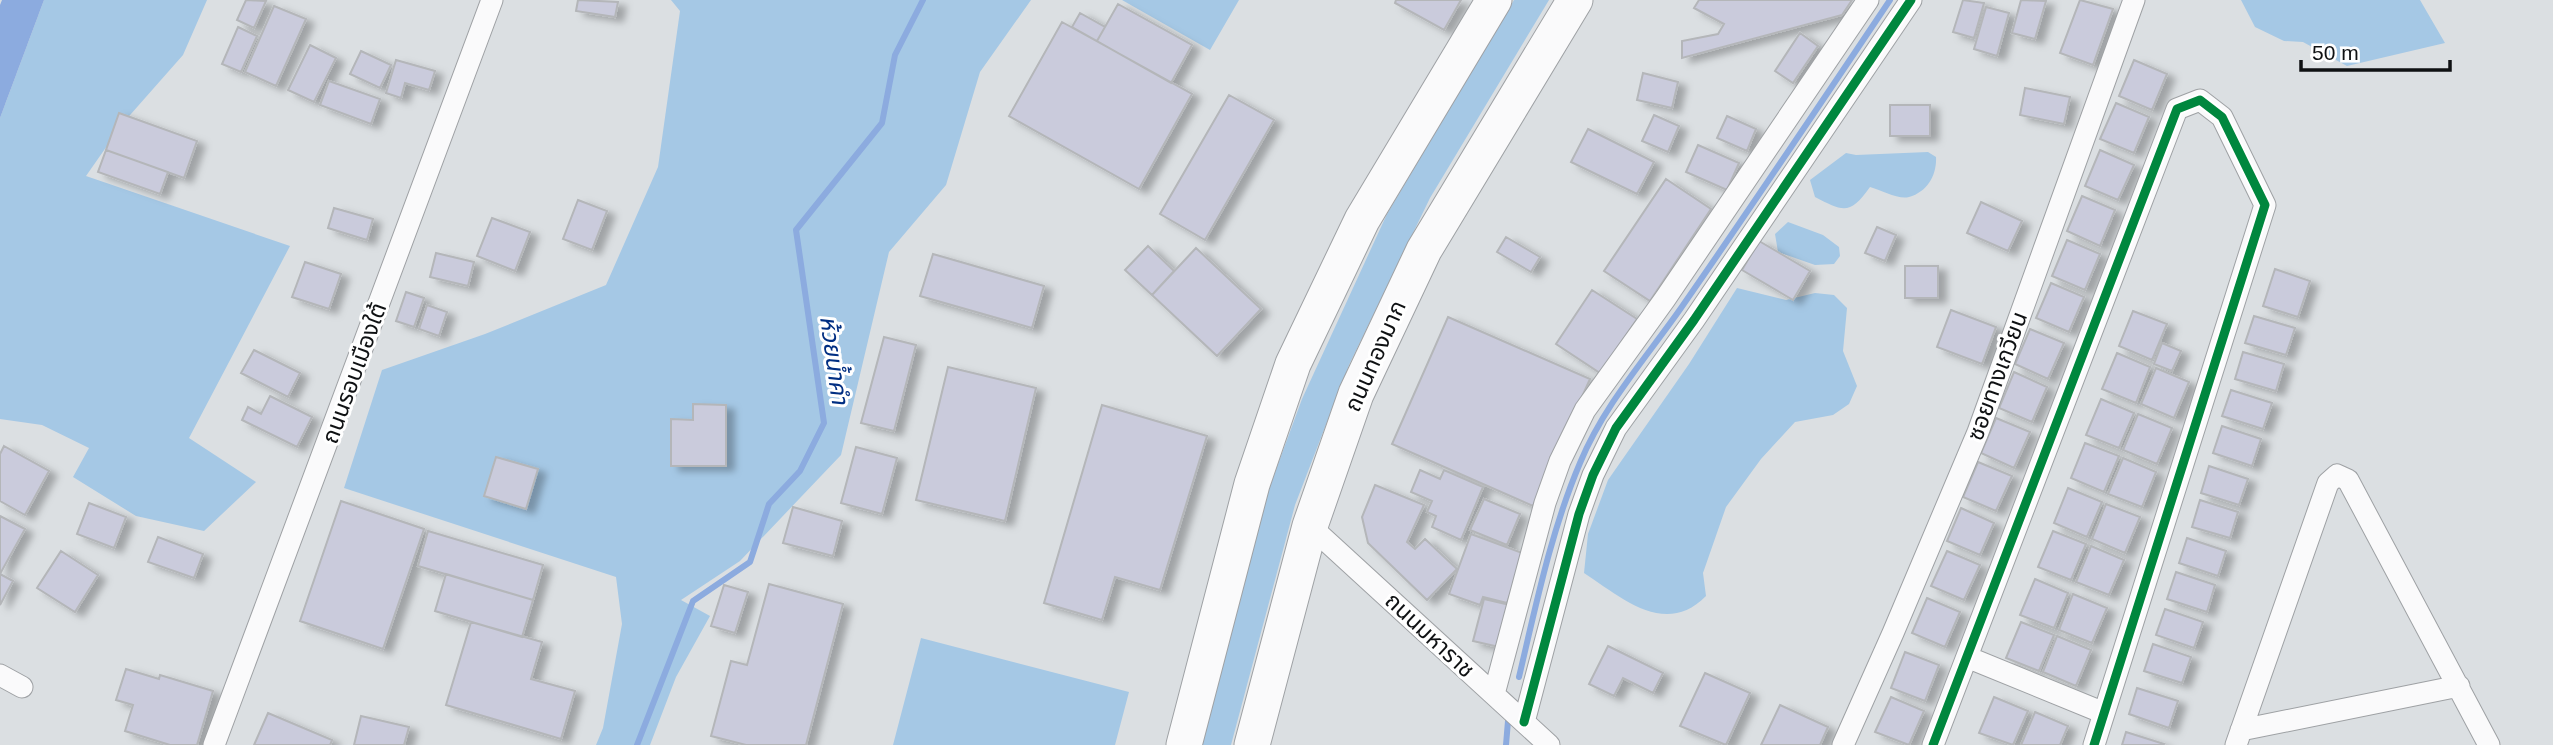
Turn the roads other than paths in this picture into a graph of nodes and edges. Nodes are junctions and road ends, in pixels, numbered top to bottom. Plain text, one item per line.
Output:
1 (492, 0) edge
2 (1494, 0) edge
3 (1575, 0) edge
4 (1868, 0) edge
5 (1911, 0) edge
6 (2134, 0) edge
7 (1310, 526) junction
8 (1967, 657) junction
9 (0, 675) edge
10 (2459, 686) junction
11 (22, 687) dead end
12 (1494, 694) junction
13 (2104, 713) junction
14 (1524, 722) junction
15 (2239, 738) edge
16 (217, 743) edge
17 (1184, 745) edge
18 (1252, 745) edge
19 (1549, 745) edge
20 (1843, 745) edge
21 (1933, 745) edge
22 (2094, 745) edge
23 (2489, 745) edge

1 - 16 street, ถนนรอบเมืองใต้
2 - 17 main road
3 - 7 main road, ถนนทองมาก
4 - 12 street
5 - 14 street
6 - 20 street, ซอยทางเกวียน
7 - 12 street, ถนนมหาราช
7 - 18 main road, ถนนทองมาก
8 - 13 street
8 - 13 street
8 - 21 street
9 - 11 street
10 - 15 street
10 - 15 street
10 - 23 street
12 - 14 street, ถนนมหาราช
13 - 22 street
14 - 19 street, ถนนมหาราช

